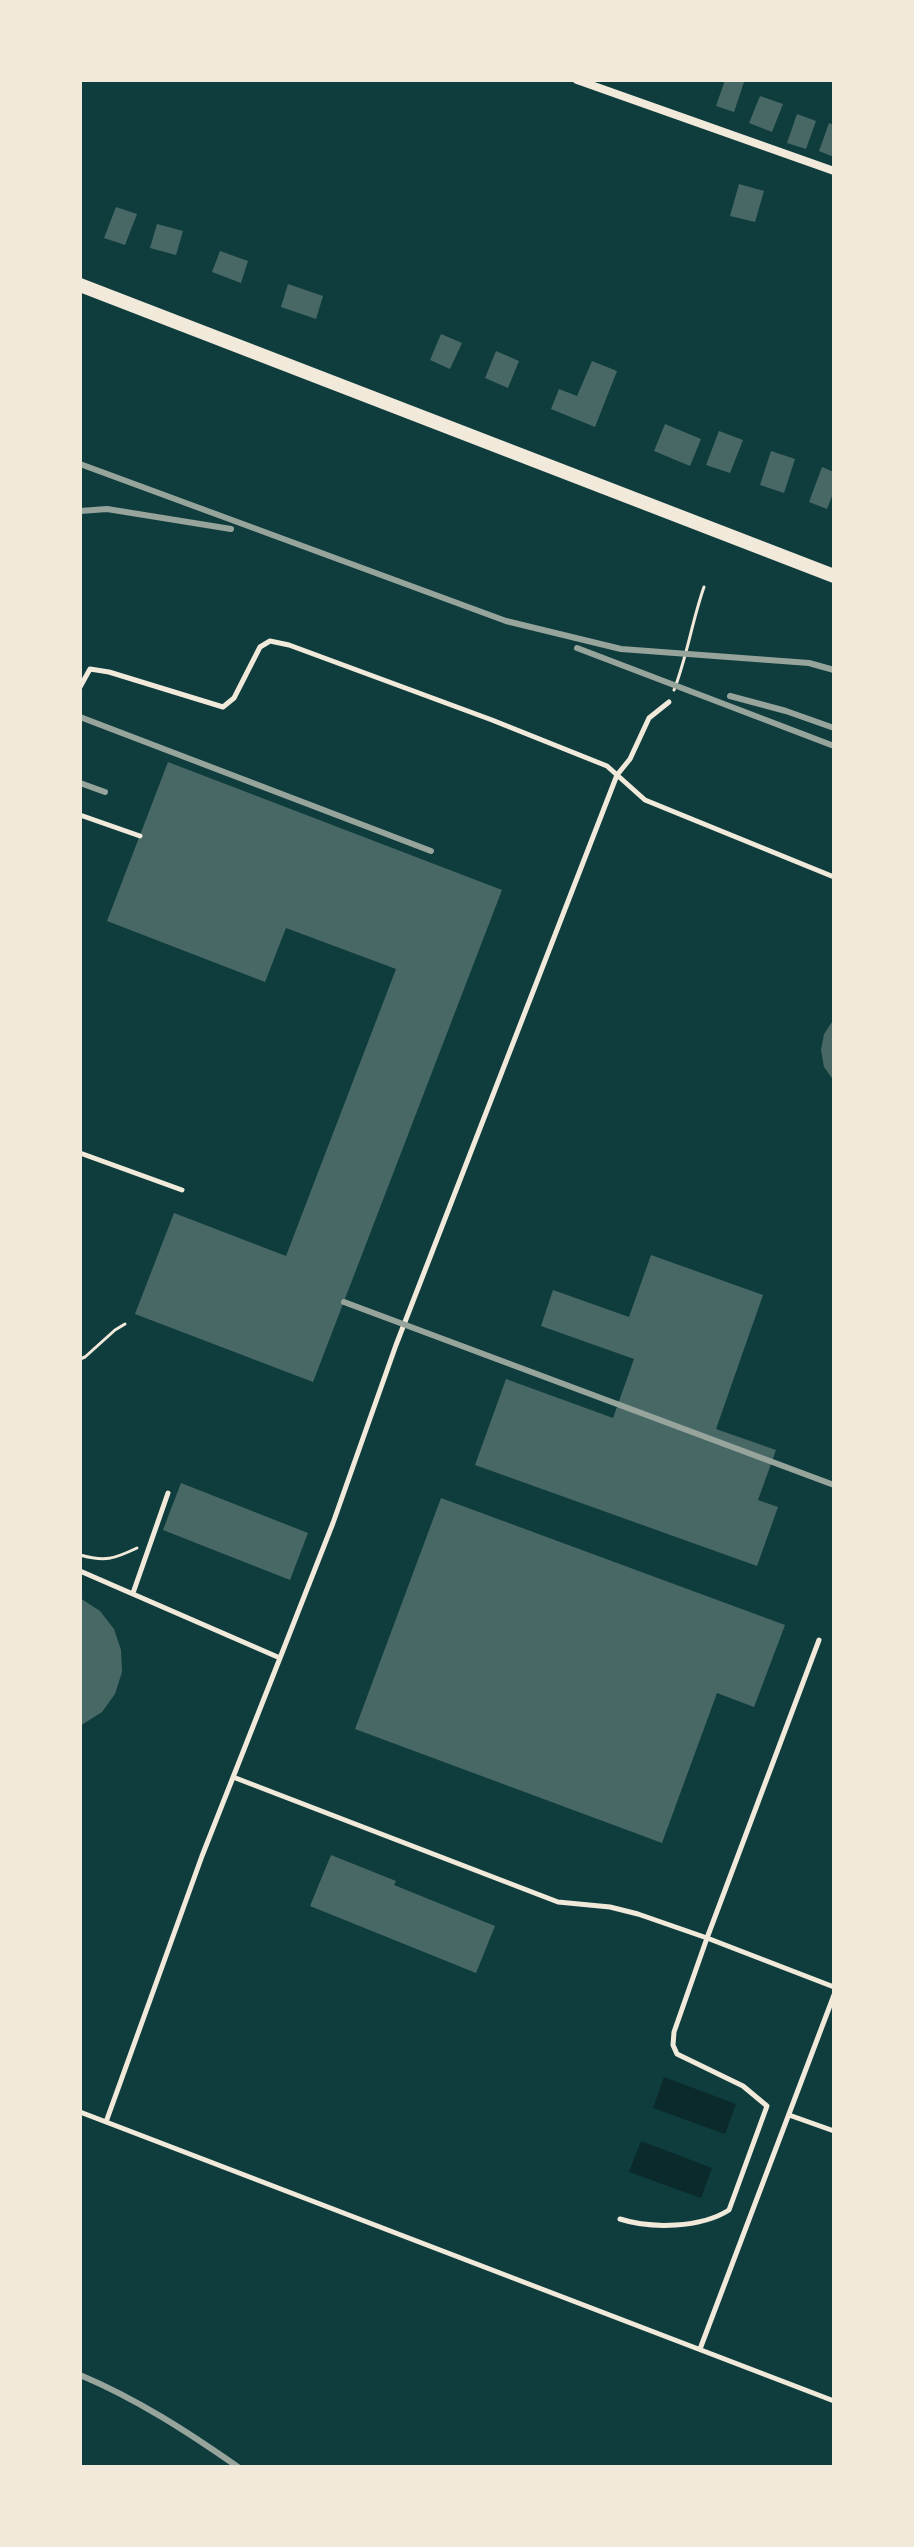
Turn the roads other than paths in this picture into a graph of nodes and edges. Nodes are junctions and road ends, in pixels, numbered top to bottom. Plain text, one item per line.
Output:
1 (577, 80) edge
2 (834, 171) edge
3 (80, 285) edge
4 (834, 576) edge
5 (80, 687) edge
6 (669, 702) road end
7 (617, 775) junction
8 (80, 815) edge
9 (140, 836) dead end
10 (834, 877) edge
11 (80, 1153) edge
12 (182, 1190) dead end
13 (168, 1493) dead end
14 (80, 1571) edge
15 (133, 1593) junction
16 (819, 1640) dead end
17 (280, 1658) junction
18 (233, 1777) junction
19 (707, 1938) junction
20 (834, 1987) edge
21 (834, 1995) edge
22 (80, 2112) edge
23 (789, 2115) junction
24 (106, 2122) junction
25 (834, 2131) edge
26 (620, 2219) dead end
27 (700, 2350) junction
28 (834, 2401) edge

1 - 2 street
3 - 4 street
5 - 7 lane
6 - 7 lane
7 - 10 lane
7 - 17 lane
8 - 9 lane
11 - 12 lane
13 - 15 lane
14 - 15 lane
15 - 17 lane
16 - 19 lane
17 - 18 lane
18 - 19 lane
18 - 24 lane
19 - 20 lane
19 - 26 lane
21 - 23 lane
22 - 24 lane
23 - 25 lane
23 - 27 lane
24 - 27 lane
27 - 28 lane

